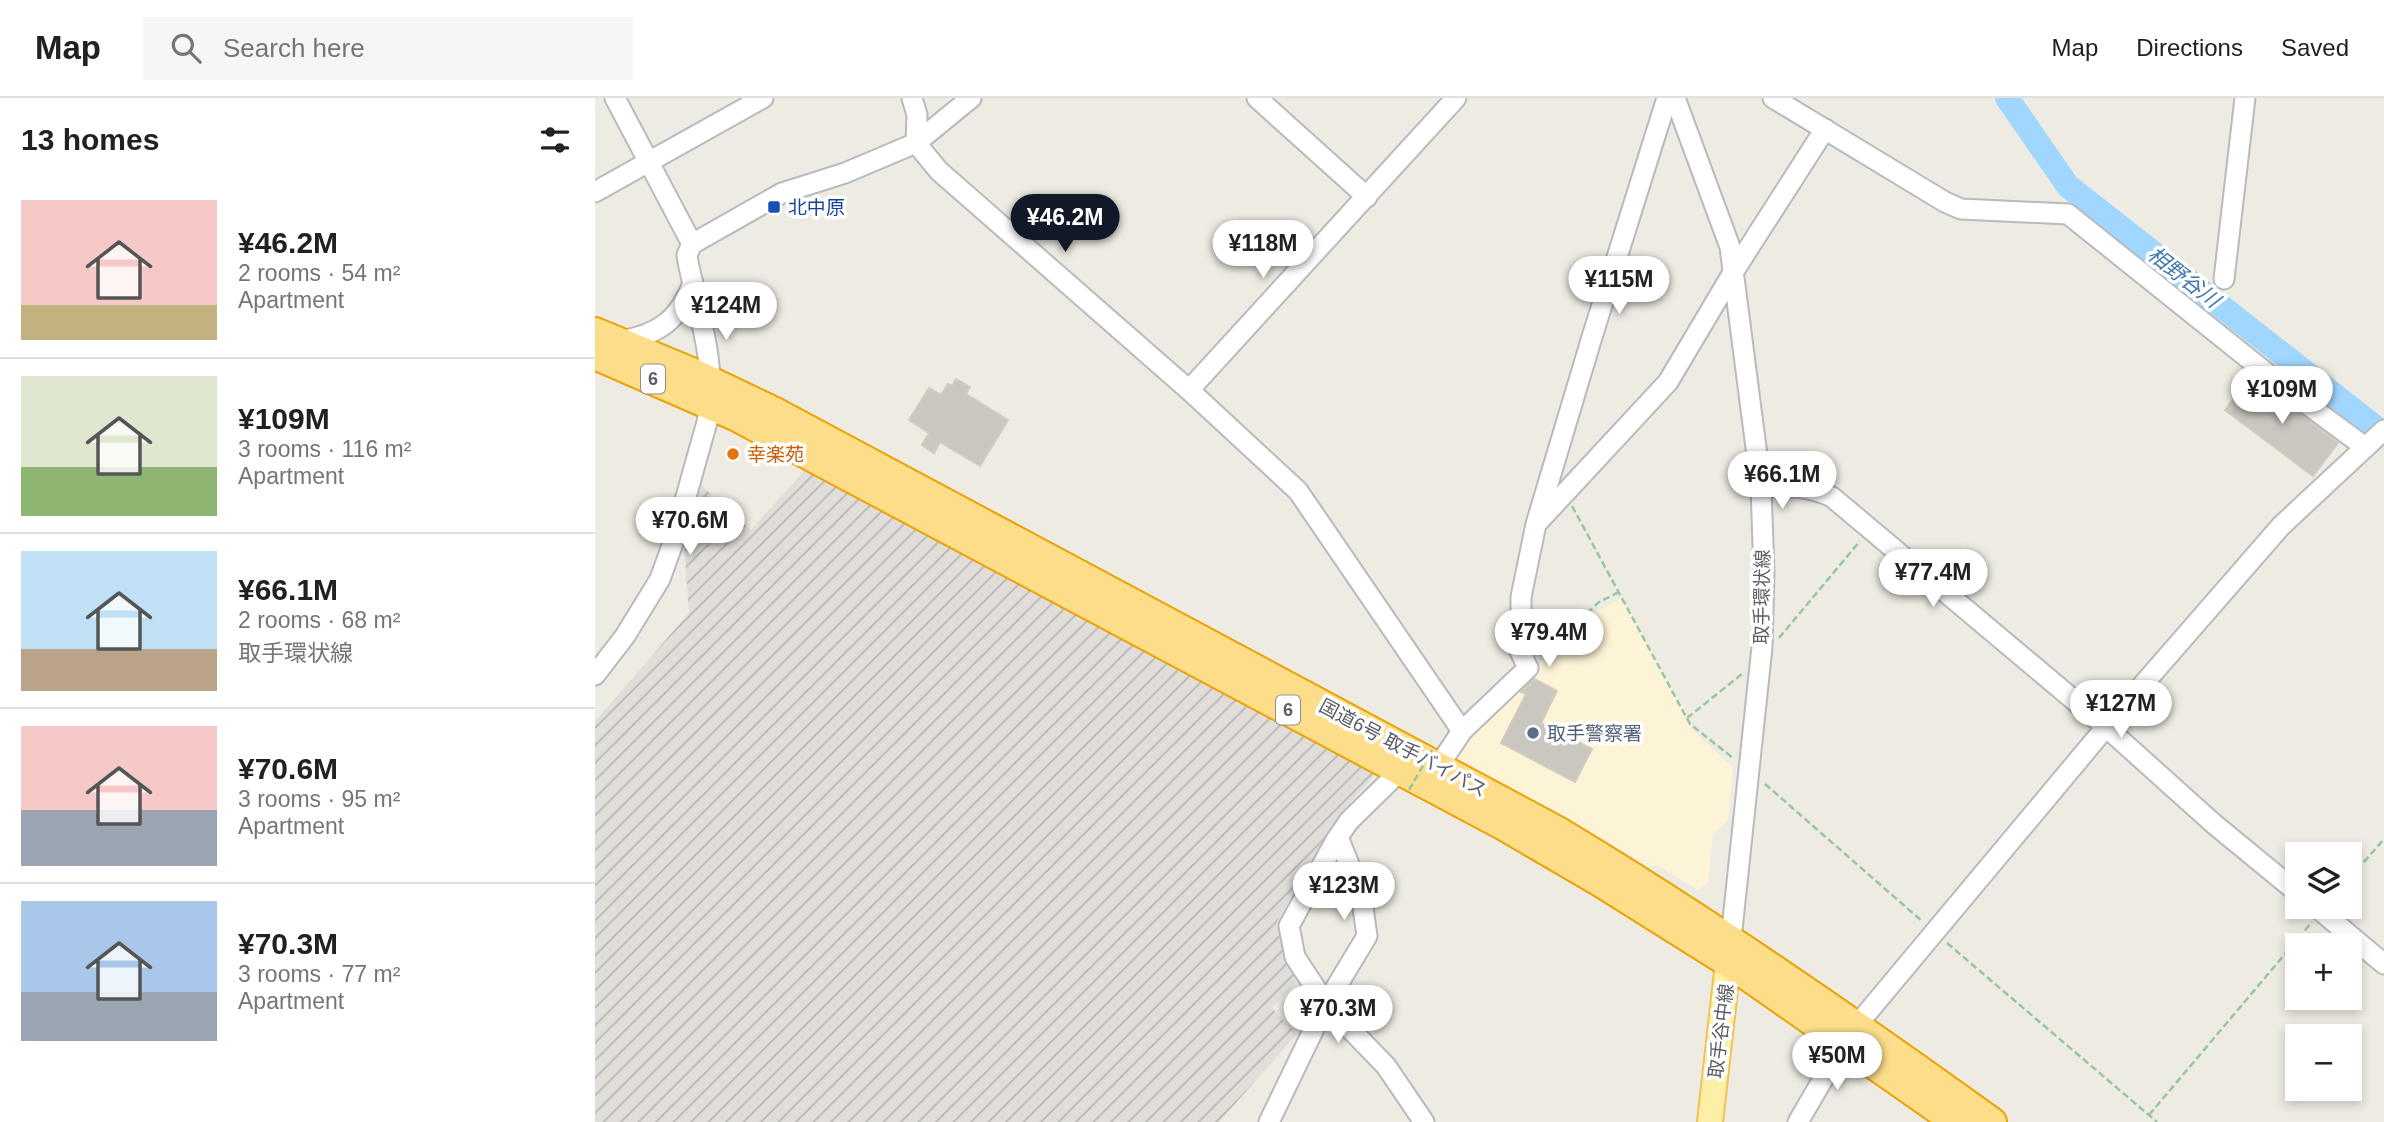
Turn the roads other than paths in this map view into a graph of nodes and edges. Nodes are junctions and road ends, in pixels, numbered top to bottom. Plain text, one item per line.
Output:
1 (615, 98) edge
2 (763, 98) edge
3 (912, 98) edge
4 (971, 98) edge
5 (1257, 98) edge
6 (1456, 98) edge
7 (1667, 98) edge
8 (1675, 98) edge
9 (1773, 98) edge
10 (2245, 98) edge
11 (1825, 129) junction
12 (916, 143) junction
13 (649, 161) junction
14 (595, 192) edge
15 (1367, 197) junction
16 (692, 244) junction
17 (1734, 271) junction
18 (2224, 279) dead end
19 (693, 283) junction
20 (607, 337) edge
21 (595, 355) edge
22 (1189, 390) junction
23 (711, 393) junction
24 (2373, 440) edge
25 (1761, 486) junction
26 (1536, 524) junction
27 (595, 675) edge
28 (2106, 727) junction
29 (1462, 731) junction
30 (1418, 766) junction
31 (1468, 786) junction
32 (1338, 836) junction
33 (2285, 881) edge
34 (2330, 919) edge
35 (1730, 951) junction
36 (2384, 964) edge
37 (1326, 1004) junction
38 (1850, 1034) junction
39 (1269, 1122) edge
40 (1424, 1122) edge
41 (1710, 1122) edge
42 (1798, 1122) edge
43 (1956, 1122) edge
44 (1993, 1122) edge

1 - 13 street
2 - 13 street
3 - 12 street
4 - 12 street
5 - 15 street
6 - 15 street
7 - 26 street
8 - 17 street, 取手環状線
9 - 11 street
10 - 18 street
11 - 17 street
11 - 24 street
12 - 16 street
12 - 22 street
13 - 14 street
13 - 16 street
15 - 22 street
16 - 19 street
17 - 25 street, 取手環状線
17 - 26 street
19 - 20 street
19 - 23 street
20 - 23 highway, 国道6号 取手バイパス / 6
21 - 23 highway, 国道6号 取手バイパス / 6
22 - 29 street
23 - 27 street
23 - 30 highway, 国道6号 取手バイパス / 6
24 - 28 street
25 - 28 street
25 - 35 street, 取手環状線
26 - 29 street
28 - 33 street
28 - 38 street
29 - 30 street
30 - 31 highway, 国道6号 取手バイパス / 6
30 - 31 highway, 国道6号 取手バイパス / 6
30 - 32 street
31 - 35 highway, 国道6号 取手バイパス / 6
32 - 37 street
32 - 37 street
34 - 36 street
35 - 38 highway, 国道6号 取手バイパス / 6
35 - 41 main road, 取手谷中線
37 - 39 street
37 - 40 street
38 - 42 street
38 - 43 highway, 国道6号 取手バイパス / 6
38 - 44 highway, 国道6号 取手バイパス / 6

